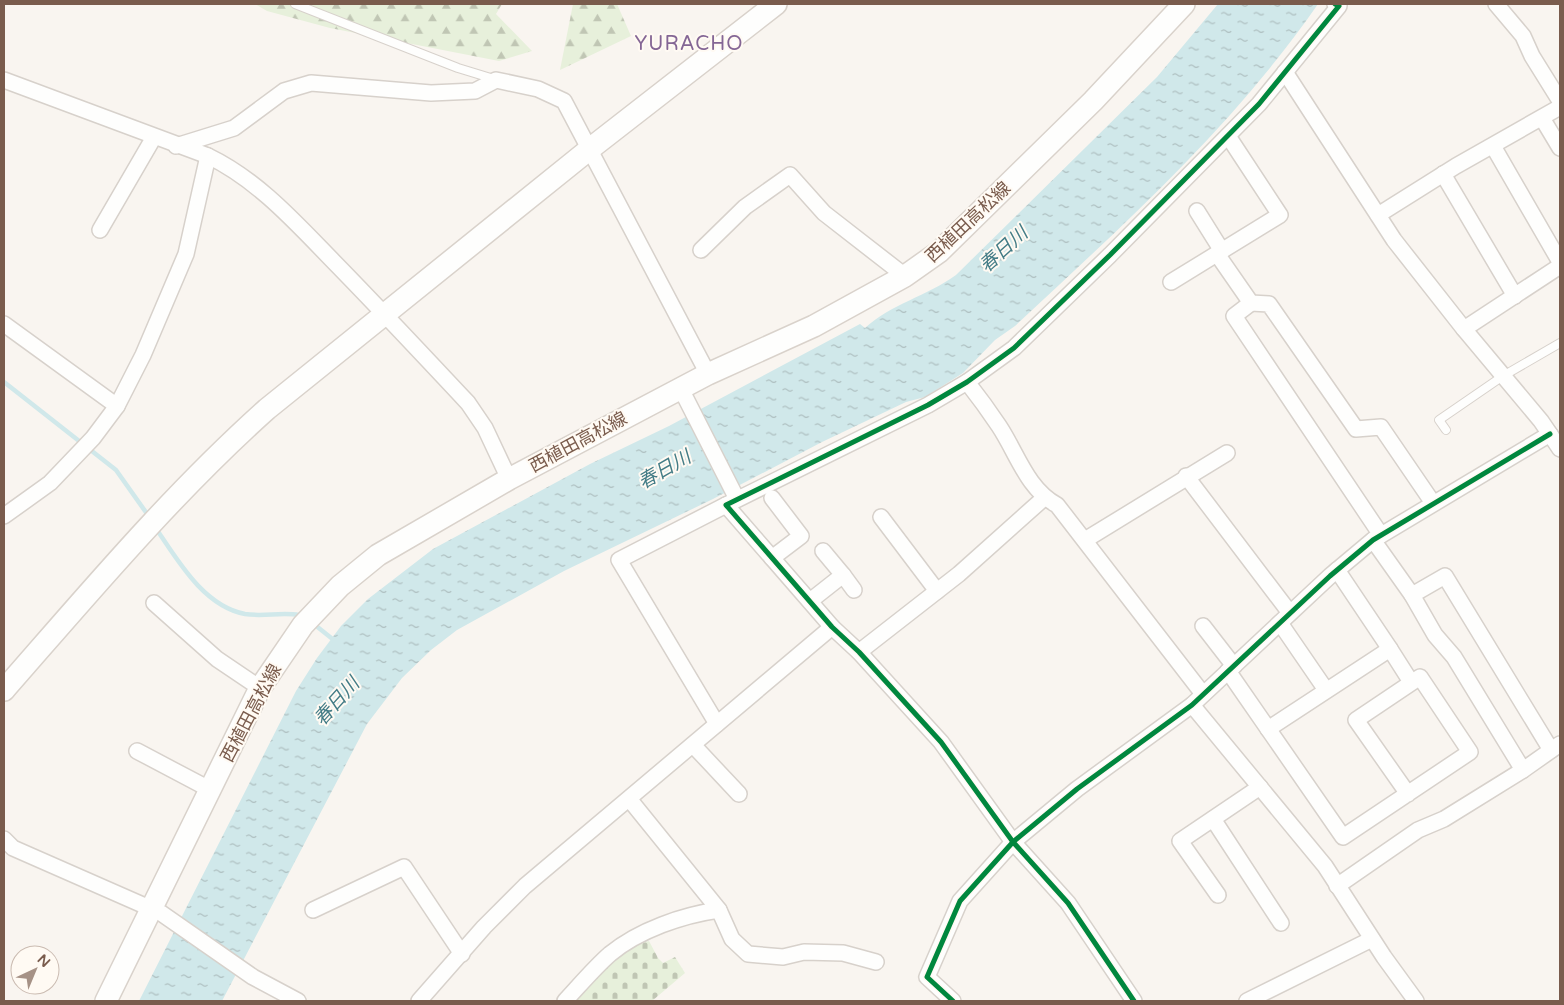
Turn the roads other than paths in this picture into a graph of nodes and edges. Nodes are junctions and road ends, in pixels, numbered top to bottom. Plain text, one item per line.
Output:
1 (295, 4) edge
2 (776, 4) edge
3 (1184, 4) edge
4 (1496, 4) edge
5 (1338, 5) edge
6 (1286, 72) junction
7 (4, 80) edge
8 (496, 80) junction
9 (1560, 101) edge
10 (1560, 107) edge
11 (1542, 118) junction
12 (1228, 136) junction
13 (154, 137) junction
14 (176, 146) junction
15 (1494, 146) junction
16 (591, 148) junction
17 (1560, 148) edge
18 (208, 156) junction
19 (1443, 174) junction
20 (1197, 211) dead end
21 (1378, 215) junction
22 (100, 230) dead end
23 (701, 250) dead end
24 (1220, 252) junction
25 (1560, 264) edge
26 (905, 276) junction
27 (1171, 282) dead end
28 (1515, 296) junction
29 (1251, 303) junction
30 (385, 314) junction
31 (4, 324) edge
32 (1464, 329) junction
33 (1560, 343) edge
34 (708, 374) junction
35 (1503, 376) junction
36 (967, 382) junction
37 (681, 388) junction
38 (117, 406) junction
39 (1446, 430) dead end
40 (1550, 434) junction
41 (1560, 449) edge
42 (1227, 453) dead end
43 (1186, 476) junction
44 (509, 479) junction
45 (772, 498) dead end
46 (1044, 498) junction
47 (731, 502) junction
48 (1433, 503) junction
49 (4, 516) edge
50 (881, 517) dead end
51 (1377, 537) junction
52 (1085, 540) junction
53 (823, 551) dead end
54 (772, 558) junction
55 (1337, 570) junction
56 (843, 575) junction
57 (854, 590) dead end
58 (937, 591) junction
59 (1412, 595) junction
60 (810, 601) junction
61 (154, 603) dead end
62 (1285, 618) junction
63 (1203, 626) dead end
64 (832, 627) junction
65 (1390, 649) junction
66 (859, 652) junction
67 (1231, 668) junction
68 (1411, 682) junction
69 (260, 688) junction
70 (4, 690) edge
71 (1326, 690) junction
72 (1203, 694) junction
73 (1192, 705) junction
74 (717, 724) junction
75 (1268, 729) junction
76 (693, 745) junction
77 (1556, 747) edge
78 (137, 751) dead end
79 (1523, 770) junction
80 (1260, 788) junction
81 (211, 790) junction
82 (738, 794) dead end
83 (1408, 794) junction
84 (630, 800) junction
85 (1213, 819) junction
86 (4, 839) edge
87 (1013, 842) junction
88 (1337, 886) junction
89 (1218, 895) dead end
90 (313, 910) dead end
91 (719, 910) junction
92 (156, 911) junction
93 (1280, 922) dead end
94 (1372, 939) junction
95 (462, 954) junction
96 (876, 962) dead end
97 (106, 1001) edge
98 (298, 1001) edge
99 (419, 1001) edge
100 (565, 1001) edge
101 (953, 1001) edge
102 (1134, 1001) edge
103 (1247, 1001) edge
104 (1416, 1001) edge

1 - 8 lane
2 - 16 main road
3 - 26 main road, 西植田高松線
4 - 9 street
5 - 6 street
6 - 12 street
6 - 21 street
7 - 13 street
8 - 14 street
8 - 16 street
10 - 11 street
11 - 15 street
11 - 17 street
12 - 24 street
12 - 36 street
13 - 14 street
13 - 22 street
14 - 18 street
15 - 19 street
15 - 25 street
16 - 30 main road
16 - 34 street
18 - 30 street
18 - 38 street
19 - 21 street
19 - 28 street
20 - 24 street
21 - 32 street
23 - 26 street
24 - 27 street
24 - 29 street
25 - 28 street
26 - 34 main road, 西植田高松線
28 - 32 street
29 - 48 street
29 - 51 street
30 - 44 street
30 - 70 main road
31 - 38 street
32 - 35 street
33 - 35 lane
34 - 37 main road, 西植田高松線
35 - 39 lane
35 - 40 street
36 - 46 street
36 - 47 street
37 - 44 main road, 西植田高松線
37 - 47 street
38 - 49 street
40 - 41 street
40 - 48 street
42 - 43 street
43 - 52 street
43 - 62 street
44 - 69 main road, 西植田高松線
45 - 54 street
46 - 52 street
46 - 58 street
47 - 54 street
47 - 74 street
48 - 51 street
50 - 58 street
51 - 55 street
51 - 59 street
52 - 72 street
53 - 56 street
54 - 60 street
55 - 62 street
55 - 65 street
56 - 57 street
56 - 60 street
58 - 66 street
59 - 77 street
59 - 79 street
60 - 64 street
61 - 69 street
62 - 67 street
62 - 71 street
63 - 67 street
64 - 66 street
64 - 74 street
65 - 68 street
65 - 71 street
66 - 87 street
67 - 72 street
67 - 75 street
68 - 83 street
68 - 83 street
69 - 81 main road, 西植田高松線
71 - 75 street
72 - 73 street
73 - 80 street
73 - 87 street
74 - 76 street
75 - 83 street
76 - 82 street
76 - 84 street
77 - 79 street
78 - 81 street
79 - 88 street
80 - 85 street
80 - 88 street
81 - 92 main road, 西植田高松線
84 - 91 street
84 - 95 street
85 - 89 street
85 - 93 street
86 - 92 street
87 - 101 street
87 - 102 street
88 - 94 street
90 - 95 street
91 - 96 street
91 - 100 street
92 - 97 main road, 西植田高松線
92 - 98 street
94 - 103 street
94 - 104 street
95 - 99 street

